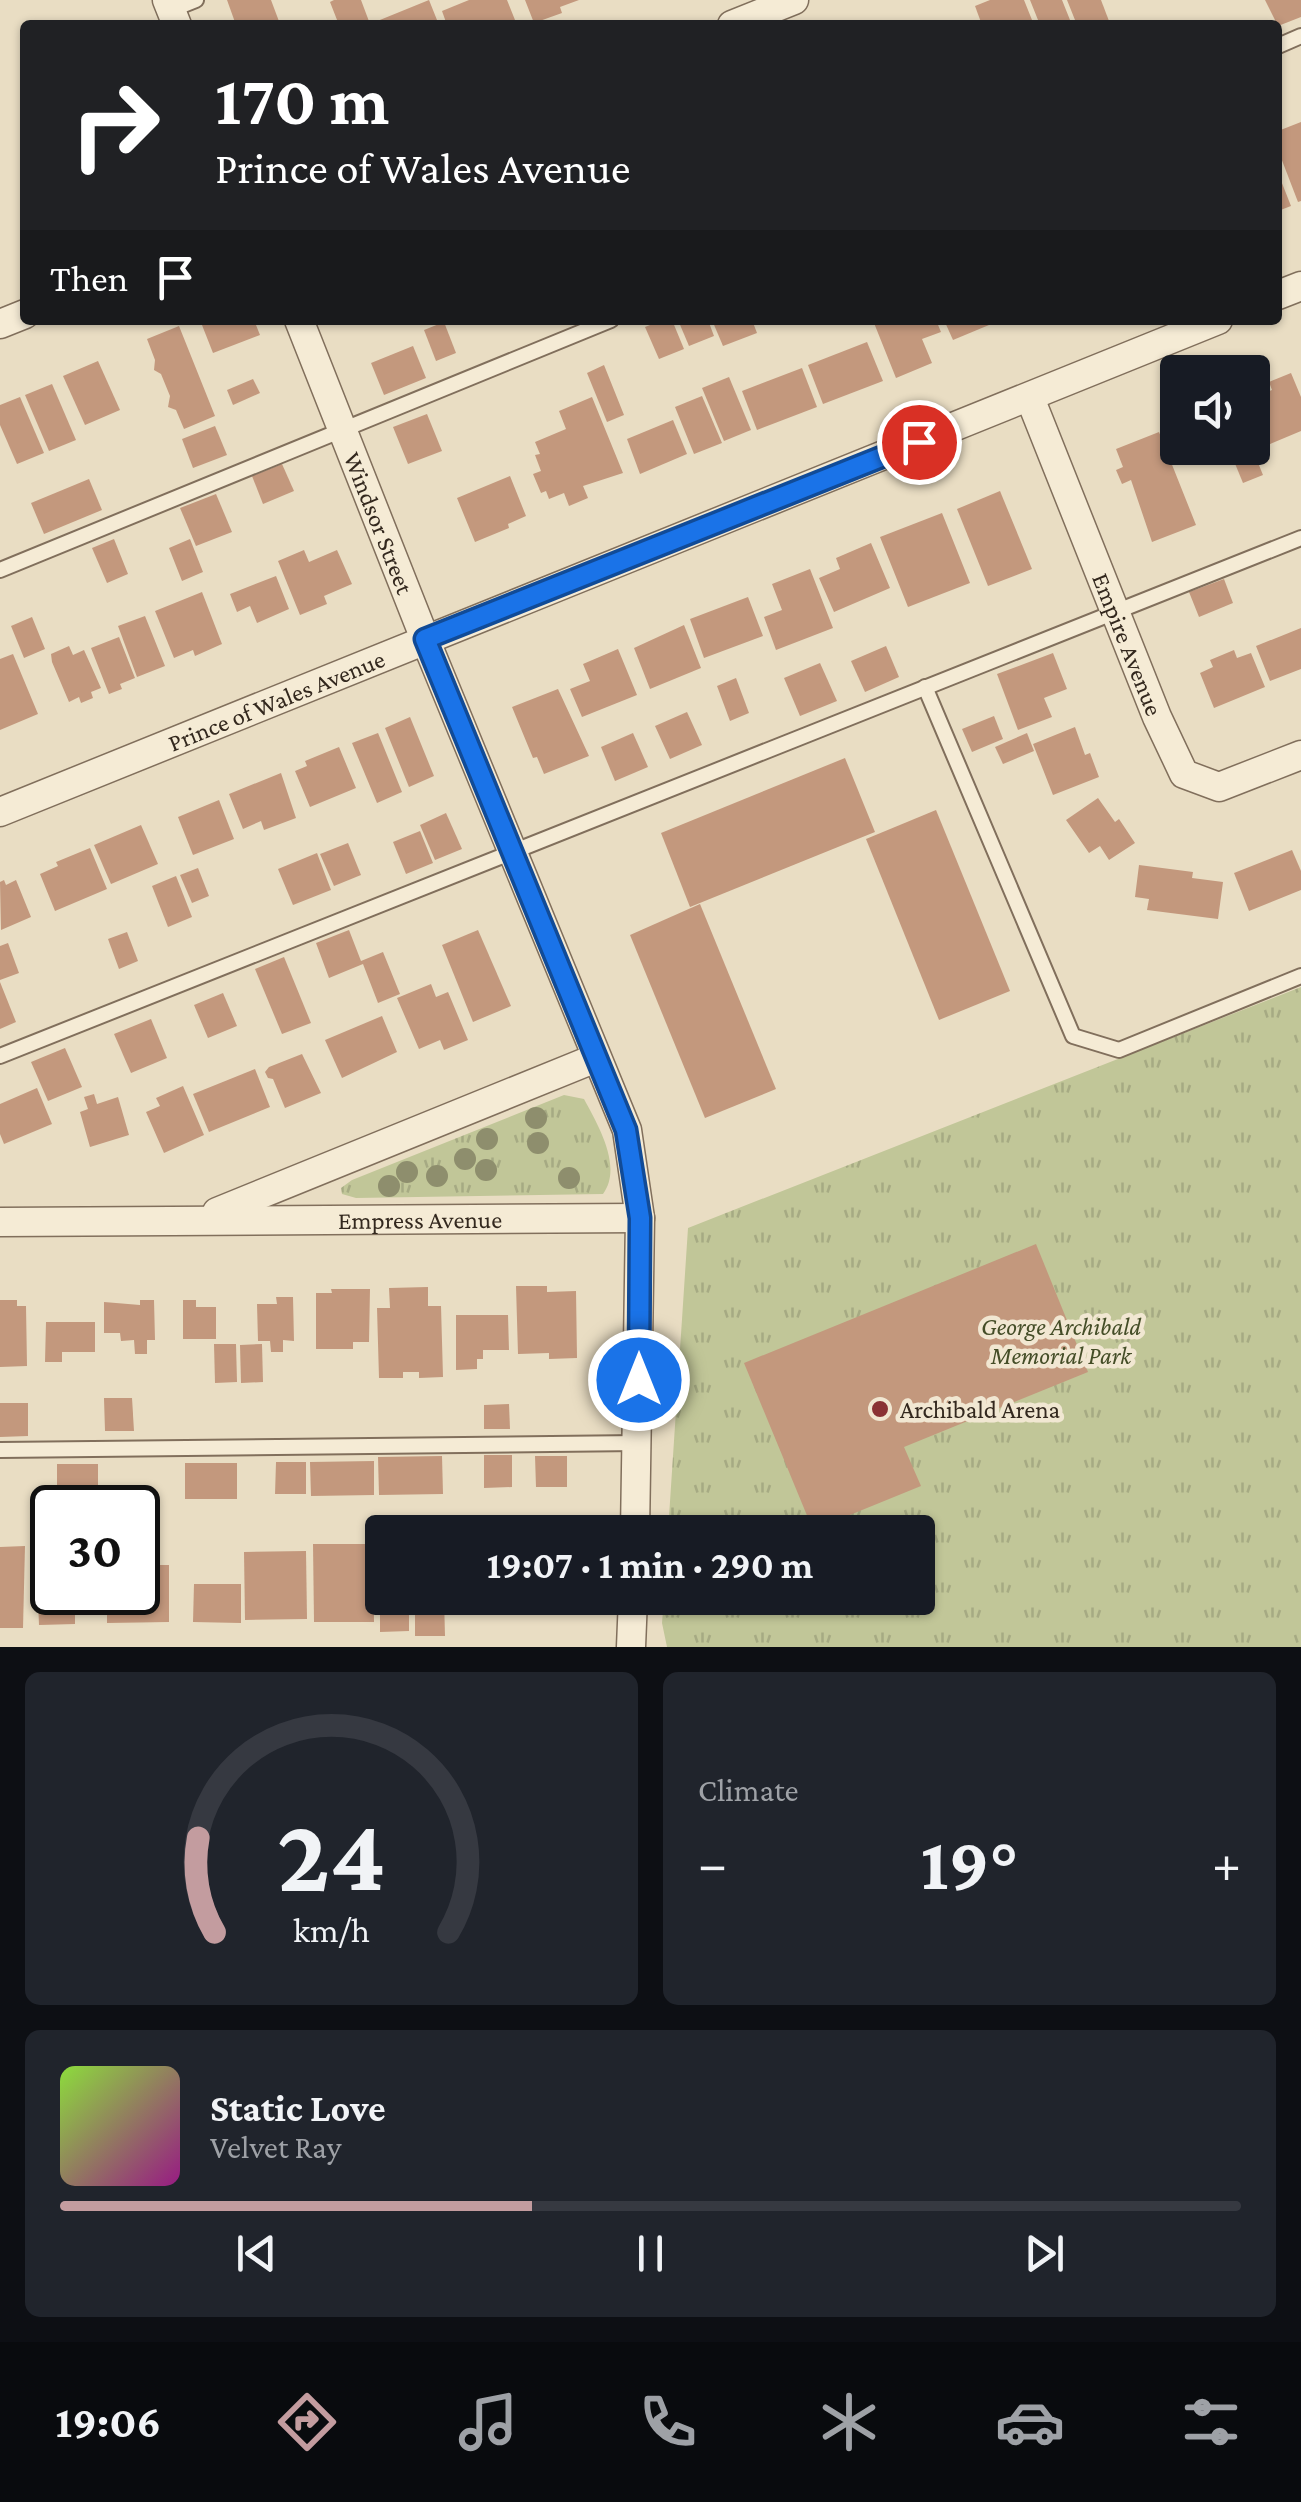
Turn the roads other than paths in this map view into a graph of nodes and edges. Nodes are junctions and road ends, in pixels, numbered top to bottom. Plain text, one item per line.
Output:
1 (794, 0) edge
2 (744, 20) edge
3 (300, 325) edge
4 (599, 325) edge
5 (1206, 325) edge
6 (1030, 398) junction
7 (343, 430) junction
8 (1301, 538) edge
9 (0, 570) edge
10 (1115, 611) junction
11 (425, 639) junction
12 (925, 687) junction
13 (1301, 756) edge
14 (0, 812) edge
15 (514, 853) junction
16 (1301, 976) edge
17 (0, 1056) edge
18 (596, 1058) junction
19 (202, 1218) junction
20 (640, 1218) junction
21 (0, 1222) edge
22 (638, 1443) junction
23 (0, 1450) edge
24 (636, 1515) edge
25 (632, 1615) edge
26 (631, 1647) edge

1 - 2 street
3 - 7 street, Windsor Street
4 - 7 lane
5 - 6 street, Prince of Wales Avenue
6 - 10 street, Empire Avenue
6 - 11 street, Prince of Wales Avenue
7 - 9 lane
7 - 11 street, Windsor Street
8 - 10 lane
10 - 12 lane
10 - 13 street, Empire Avenue
11 - 14 street, Prince of Wales Avenue
11 - 15 street, Windsor Street
12 - 15 lane
12 - 16 lane
15 - 17 lane
15 - 18 street, Windsor Street
18 - 19 street, Empress Avenue
18 - 20 street, Windsor Street
19 - 20 street, Empress Avenue
19 - 21 street, Empress Avenue
20 - 22 street, Windsor Street
22 - 23 lane
22 - 24 street, Windsor Street
25 - 26 street

